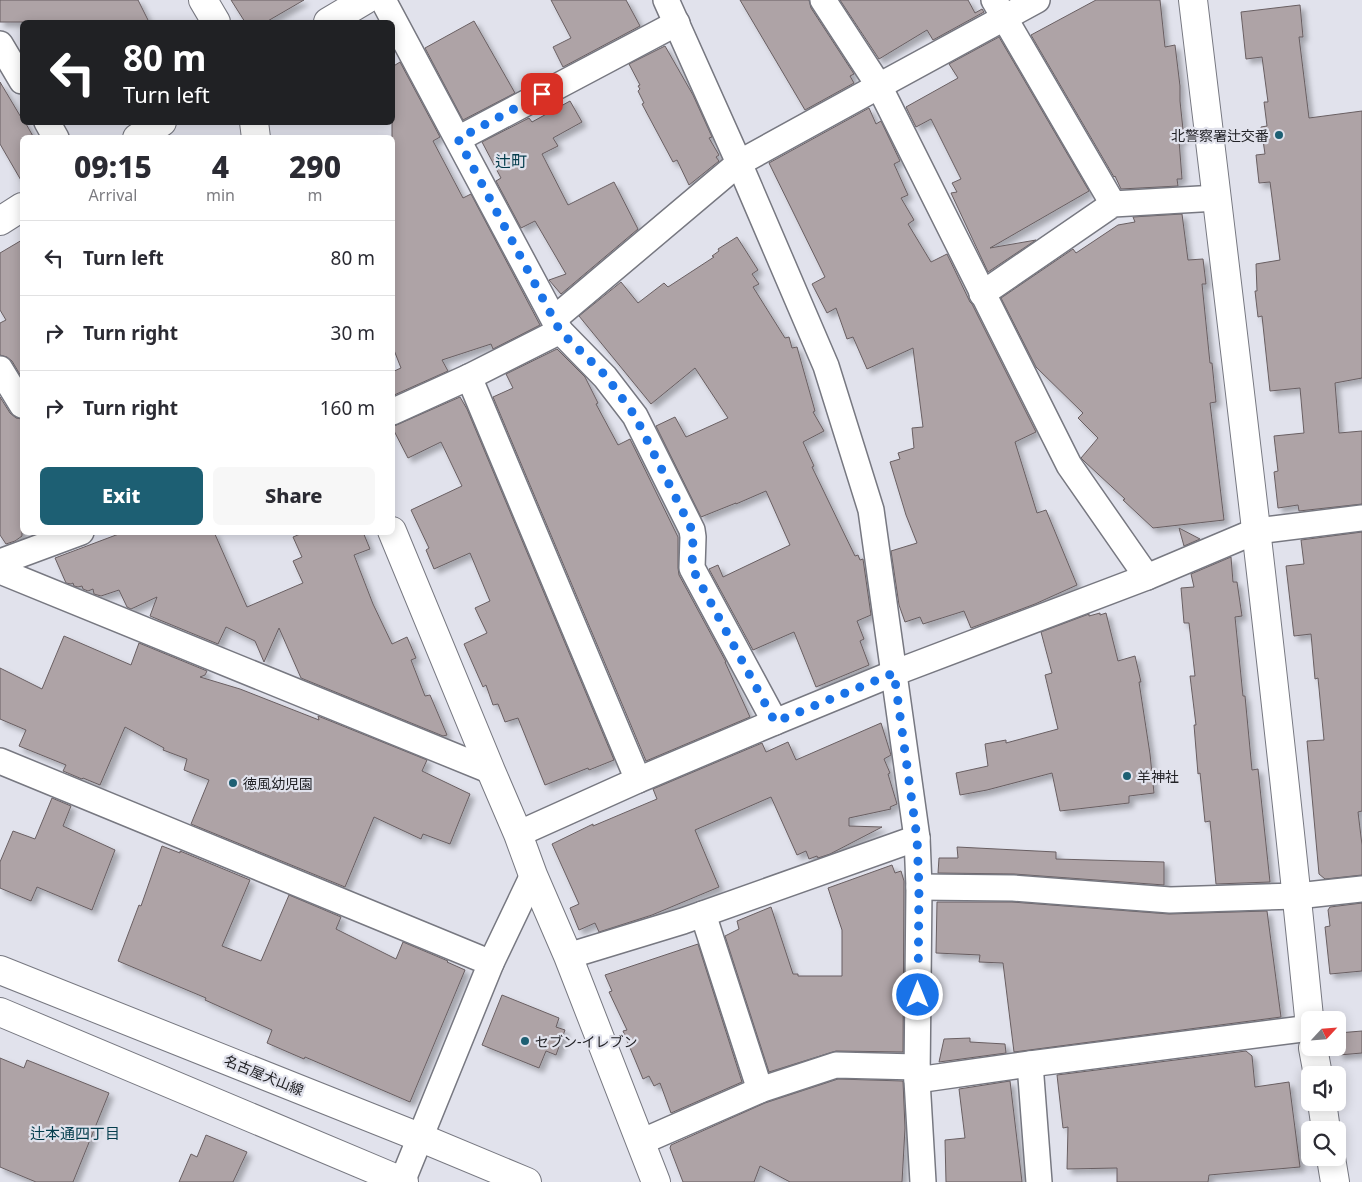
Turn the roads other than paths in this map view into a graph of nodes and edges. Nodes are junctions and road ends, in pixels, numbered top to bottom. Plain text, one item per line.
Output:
1 (202, 0) edge
2 (365, 0) edge
3 (383, 0) edge
4 (666, 0) edge
5 (823, 0) edge
6 (1037, 0) edge
7 (1193, 0) edge
8 (999, 9) edge
9 (215, 20) edge
10 (331, 20) edge
11 (394, 20) edge
12 (395, 22) edge
13 (677, 23) junction
14 (0, 44) edge
15 (20, 79) edge
16 (879, 86) junction
17 (157, 125) edge
18 (141, 135) edge
19 (458, 139) junction
20 (739, 163) junction
21 (1217, 198) junction
22 (1113, 204) junction
23 (20, 208) edge
24 (0, 221) edge
25 (982, 294) junction
26 (557, 325) junction
27 (0, 368) edge
28 (469, 377) junction
29 (20, 402) edge
30 (395, 411) edge
31 (1362, 518) edge
32 (1256, 531) junction
33 (73, 535) edge
34 (394, 535) edge
35 (0, 562) edge
36 (0, 572) edge
37 (1147, 577) junction
38 (894, 673) junction
39 (775, 722) junction
40 (0, 761) edge
41 (491, 771) junction
42 (638, 780) junction
43 (518, 834) junction
44 (917, 838) junction
45 (533, 875) junction
46 (919, 887) junction
47 (1362, 889) edge
48 (1297, 896) junction
49 (703, 914) junction
50 (568, 956) junction
51 (491, 963) junction
52 (0, 970) edge
53 (1308, 1011) edge
54 (0, 1012) edge
55 (1301, 1028) edge
56 (1030, 1064) junction
57 (917, 1074) junction
58 (760, 1090) junction
59 (419, 1137) junction
60 (641, 1142) junction
61 (1332, 1166) edge
62 (403, 1182) edge
63 (527, 1182) edge
64 (656, 1182) edge
65 (923, 1182) edge
66 (1039, 1182) edge
67 (1335, 1182) edge

1 - 9 street
2 - 10 street
3 - 11 street
4 - 13 street
5 - 16 street
6 - 8 street
7 - 21 street
8 - 16 street
8 - 22 street
12 - 19 street
13 - 19 street
13 - 20 street
14 - 15 street
16 - 20 street
16 - 25 street
17 - 18 street
19 - 26 street
20 - 26 street
20 - 38 street
21 - 22 street
21 - 32 street
22 - 25 street
23 - 24 street
25 - 37 street
26 - 28 street
26 - 39 street
27 - 29 street
28 - 30 street
28 - 42 street
31 - 32 street
32 - 37 street
32 - 48 street
33 - 35 street
34 - 41 street
36 - 41 street
37 - 38 street
38 - 39 street
38 - 44 street
39 - 42 street
40 - 51 street
41 - 43 street
42 - 43 street
43 - 45 street
44 - 46 street
44 - 49 street
45 - 50 street
45 - 51 street
46 - 48 street
46 - 57 street
47 - 48 street
48 - 53 street
49 - 50 street
49 - 58 street
50 - 60 street
51 - 59 street
52 - 59 street, 名古屋犬山線
54 - 62 street
55 - 56 street
56 - 57 street
56 - 66 street
57 - 58 street
57 - 65 street
58 - 60 street
59 - 62 street
59 - 63 street, 名古屋犬山線
60 - 64 street
61 - 67 street

